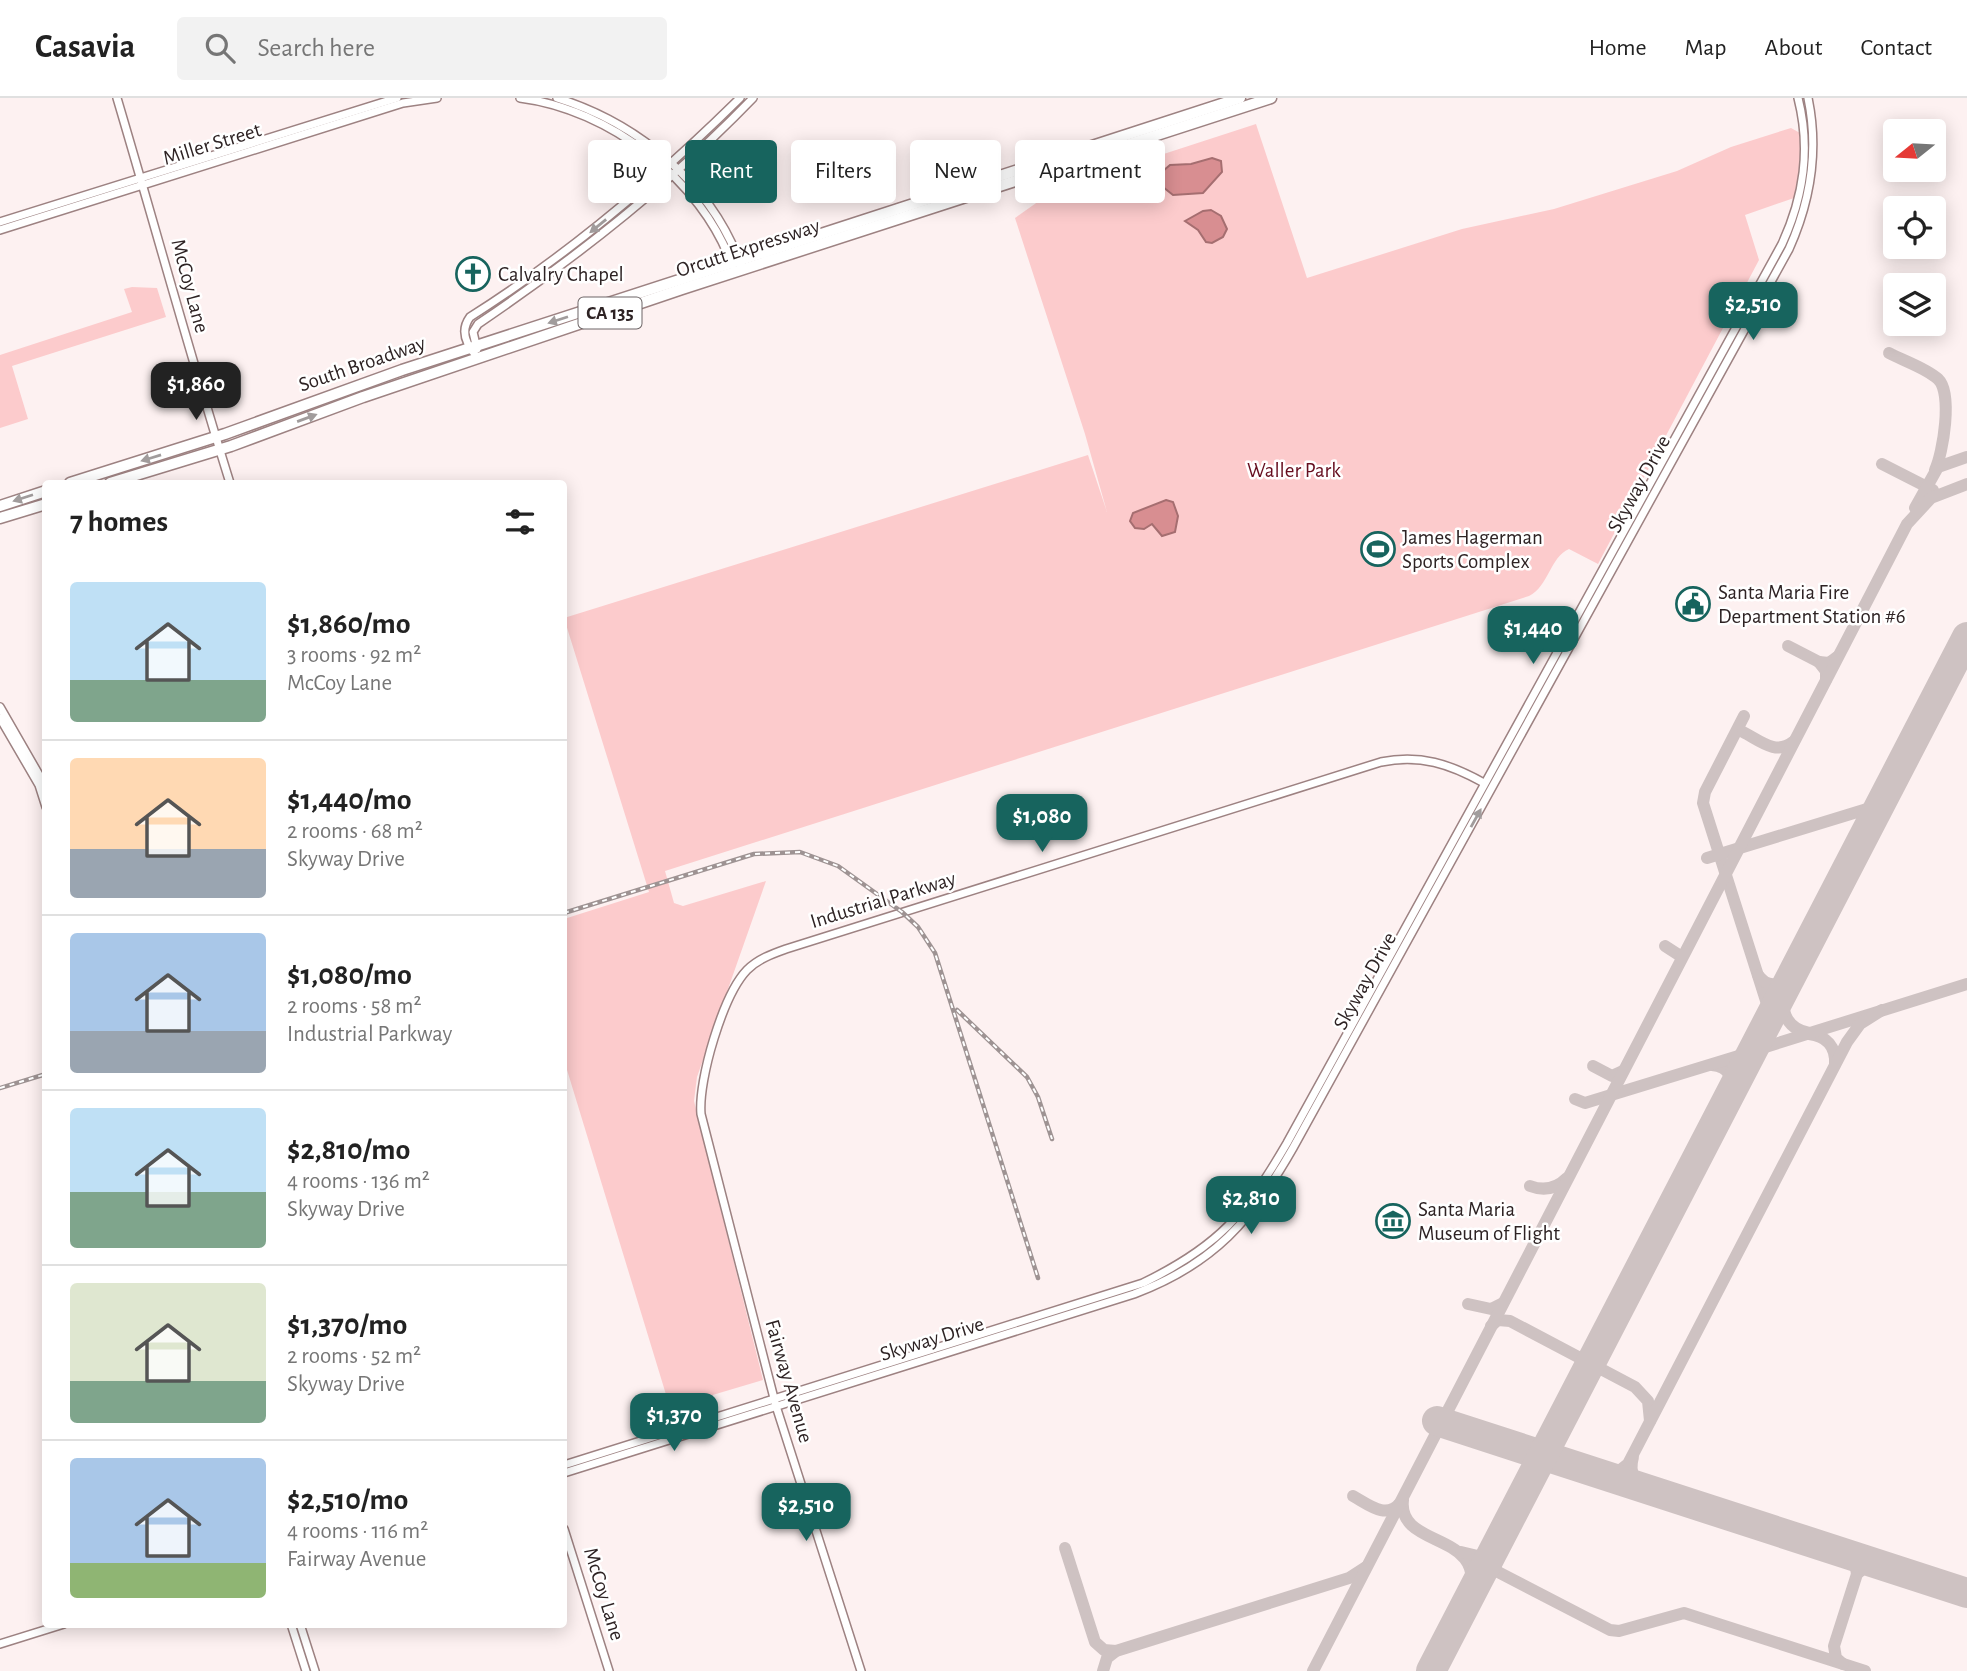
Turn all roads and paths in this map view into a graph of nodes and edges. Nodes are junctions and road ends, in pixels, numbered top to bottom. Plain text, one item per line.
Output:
1 (117, 98) edge
2 (397, 98) edge
3 (437, 98) edge
4 (520, 98) edge
5 (557, 98) edge
6 (740, 98) edge
7 (753, 98) edge
8 (1240, 98) edge
9 (1271, 98) edge
10 (1798, 98) edge
11 (1808, 98) edge
12 (628, 140) edge
13 (672, 163) junction
14 (671, 172) edge
15 (675, 174) junction
16 (142, 180) junction
17 (624, 203) edge
18 (0, 222) edge
19 (0, 230) edge
20 (737, 267) junction
21 (473, 347) junction
22 (478, 358) junction
23 (216, 437) junction
24 (220, 449) junction
25 (111, 470) junction
26 (79, 480) edge
27 (113, 480) edge
28 (119, 480) edge
29 (229, 480) edge
30 (42, 492) edge
31 (42, 504) edge
32 (0, 506) edge
33 (0, 518) edge
34 (0, 707) edge
35 (0, 718) edge
36 (42, 780) edge
37 (1484, 782) junction
38 (42, 796) edge
39 (699, 1097) joint
40 (775, 1403) junction
41 (567, 1464) edge
42 (567, 1472) edge
43 (567, 1538) edge
44 (51, 1628) edge
45 (292, 1628) edge
46 (301, 1628) edge
47 (0, 1644) edge
48 (306, 1671) edge
49 (315, 1671) edge
50 (609, 1671) edge
51 (861, 1671) edge

1 - 16 main road, McCoy Lane
2 - 16 main road, Miller Street
3 - 16 main road, Miller Street
4 - 12 main road
5 - 13 main road
6 - 13 main road
7 - 15 main road
8 - 20 highway, Orcutt Expressway / CA 135
9 - 20 highway, Orcutt Expressway / CA 135
10 - 37 main road, Skyway Drive
40 -> 11 main road, Skyway Drive
13 - 15 main road
14 - 15 main road
15 - 20 main road
15 - 21 main road
16 - 18 main road, Miller Street
16 - 19 main road, Miller Street
16 - 23 main road, McCoy Lane
17 -> 21 main road
20 -> 21 highway, Orcutt Expressway / CA 135
20 - 22 highway, Orcutt Expressway / CA 135
21 - 22 main road
21 - 23 highway, South Broadway / CA 135
24 -> 22 highway, South Broadway / CA 135
23 - 24 main road, McCoy Lane
23 -> 25 highway, South Broadway / CA 135
24 - 28 highway, South Broadway / CA 135
24 - 29 main road, McCoy Lane
25 - 26 highway, South Broadway / CA 135
25 - 27 highway
30 -> 32 highway
31 - 33 highway
34 - 36 main road
35 - 38 main road
37 - 39 main road, Industrial Parkway
37 - 40 main road, Skyway Drive
39 - 40 main road, Fairway Avenue
40 - 41 main road, Skyway Drive
40 - 42 main road, Skyway Drive
40 - 51 main road, Fairway Avenue
43 - 50 main road, McCoy Lane
44 - 47 main road
45 - 48 main road
46 - 49 main road

